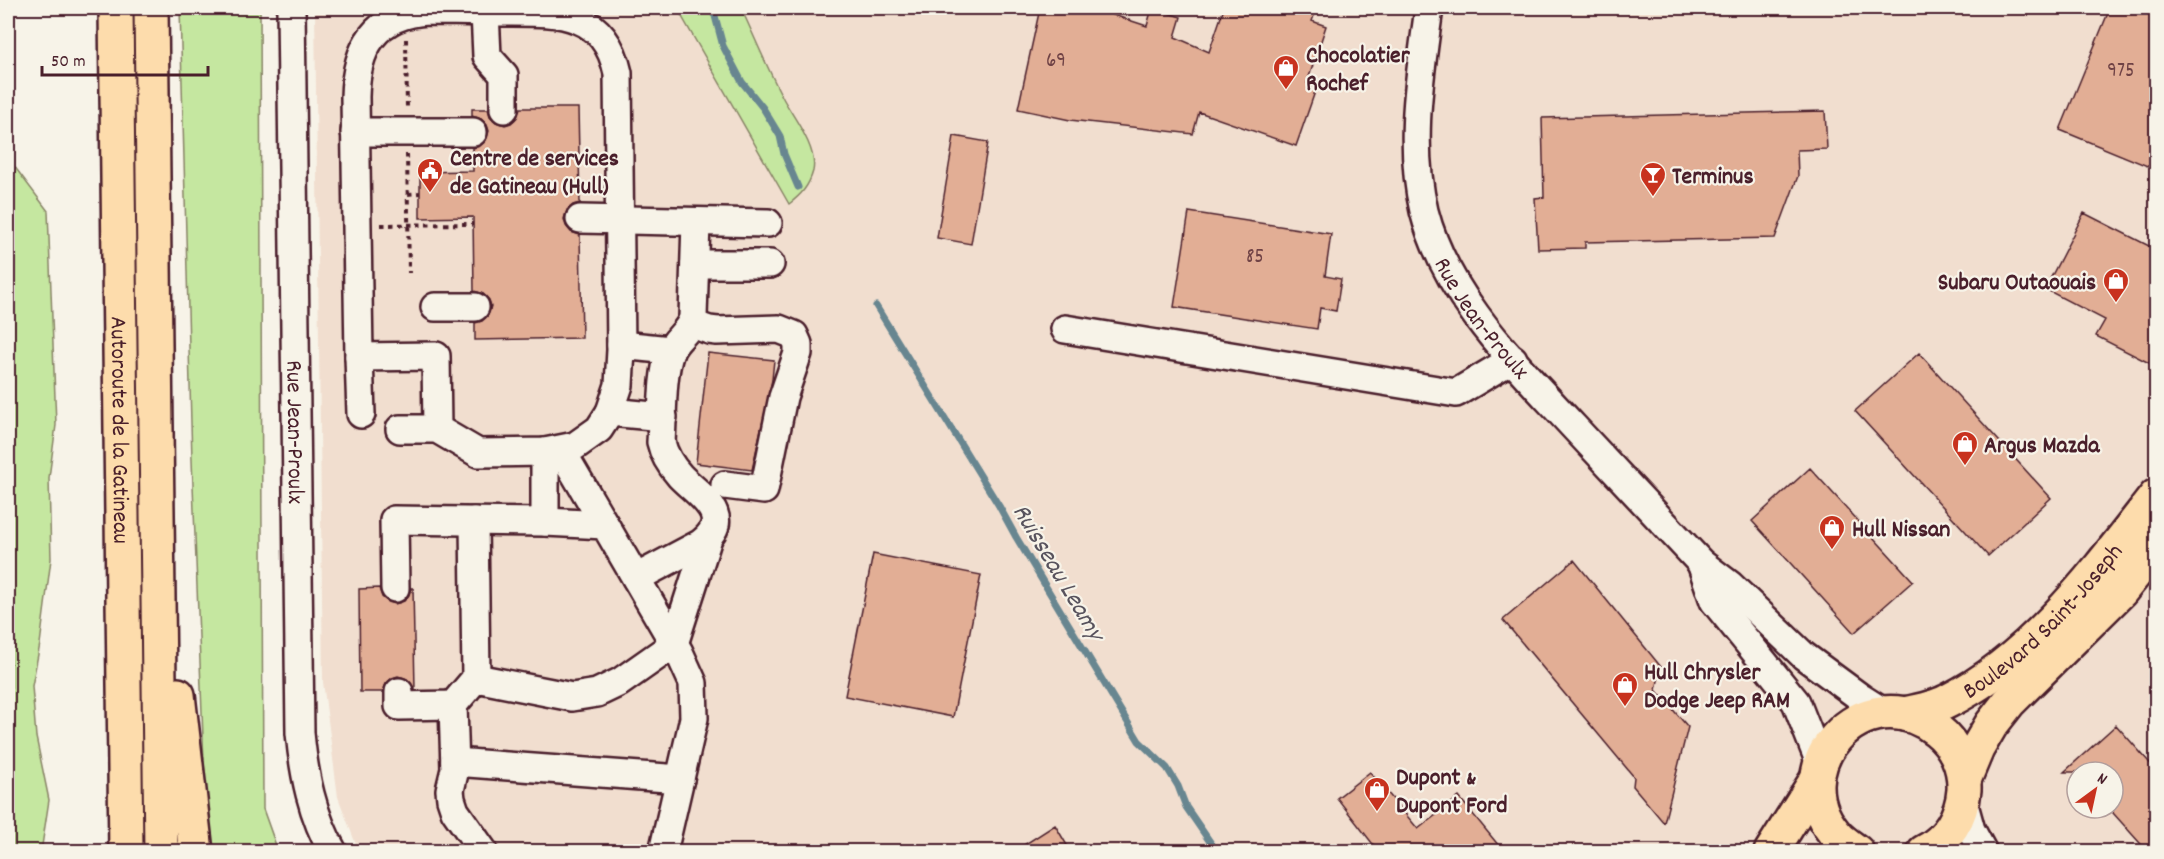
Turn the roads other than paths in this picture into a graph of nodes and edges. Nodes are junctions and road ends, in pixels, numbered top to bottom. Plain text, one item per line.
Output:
1 (116, 8) edge
2 (151, 8) edge
3 (291, 8) edge
4 (1429, 8) edge
5 (485, 12) junction
6 (504, 109) dead end
7 (355, 132) junction
8 (473, 132) dead end
9 (580, 219) dead end
10 (620, 219) junction
11 (696, 222) junction
12 (768, 224) dead end
13 (695, 264) junction
14 (770, 264) dead end
15 (475, 307) dead end
16 (435, 308) dead end
17 (692, 324) junction
18 (1065, 329) dead end
19 (621, 345) junction
20 (670, 350) junction
21 (359, 357) junction
22 (1513, 359) junction
23 (610, 412) junction
24 (361, 414) dead end
25 (663, 417) junction
26 (400, 429) dead end
27 (437, 429) junction
28 (553, 451) junction
29 (721, 486) junction
30 (2157, 496) edge
31 (157, 521) junction
32 (474, 521) junction
33 (545, 522) junction
34 (605, 525) junction
35 (708, 538) junction
36 (2157, 547) edge
37 (1701, 563) junction
38 (636, 578) junction
39 (395, 588) dead end
40 (674, 644) junction
41 (476, 678) junction
42 (399, 692) dead end
43 (453, 705) junction
44 (1894, 713) junction
45 (125, 728) junction
46 (455, 762) junction
47 (1819, 771) junction
48 (680, 779) junction
49 (1964, 791) junction
50 (104, 852) edge
51 (126, 852) edge
52 (161, 852) edge
53 (196, 852) edge
54 (333, 852) edge
55 (484, 852) edge
56 (663, 852) edge
57 (1772, 852) edge
58 (1857, 852) edge
59 (1923, 852) edge
60 (1983, 852) edge

1 - 45 main road, Autoroute de la Gatineau
2 - 31 main road, Autoroute de la Gatineau
3 - 54 street, Rue Jean-Proulx
4 - 22 street, Rue Jean-Proulx
5 - 6 street
5 - 7 street
5 - 10 street
7 - 8 street
7 - 21 street
9 - 10 street
10 - 11 street
10 - 19 street
11 - 12 street
11 - 13 street
13 - 14 street
13 - 17 street
15 - 16 street
17 - 20 street
17 - 29 street
18 - 22 street
19 - 20 street
19 - 23 street
20 - 25 street
21 - 24 street
21 - 27 street
22 - 37 street, Rue Jean-Proulx
23 - 25 street
23 - 28 street
25 - 29 street
26 - 27 street
27 - 28 street
28 - 33 street
28 - 34 street
29 - 35 street
30 - 44 main road, Boulevard Saint-Joseph
31 - 52 main road, Autoroute de la Gatineau
31 - 53 main road
32 - 33 street
32 - 39 street
32 - 41 street
33 - 34 street
34 - 38 street
35 - 38 street
35 - 40 street
36 - 49 main road, Boulevard Saint-Joseph
37 - 44 street, Rue Jean-Proulx
37 - 47 street, Rue Jean-Proulx
38 - 40 street
40 - 41 street
40 - 48 street
41 - 43 street
42 - 43 street
43 - 46 street
44 - 47 main road, Boulevard Saint-Joseph
44 - 49 main road
45 - 50 main road
45 - 51 main road, Autoroute de la Gatineau
46 - 48 street
46 - 55 street
47 - 57 main road
47 - 58 main road
48 - 56 street
49 - 59 main road, Boulevard Saint-Joseph
49 - 60 street

